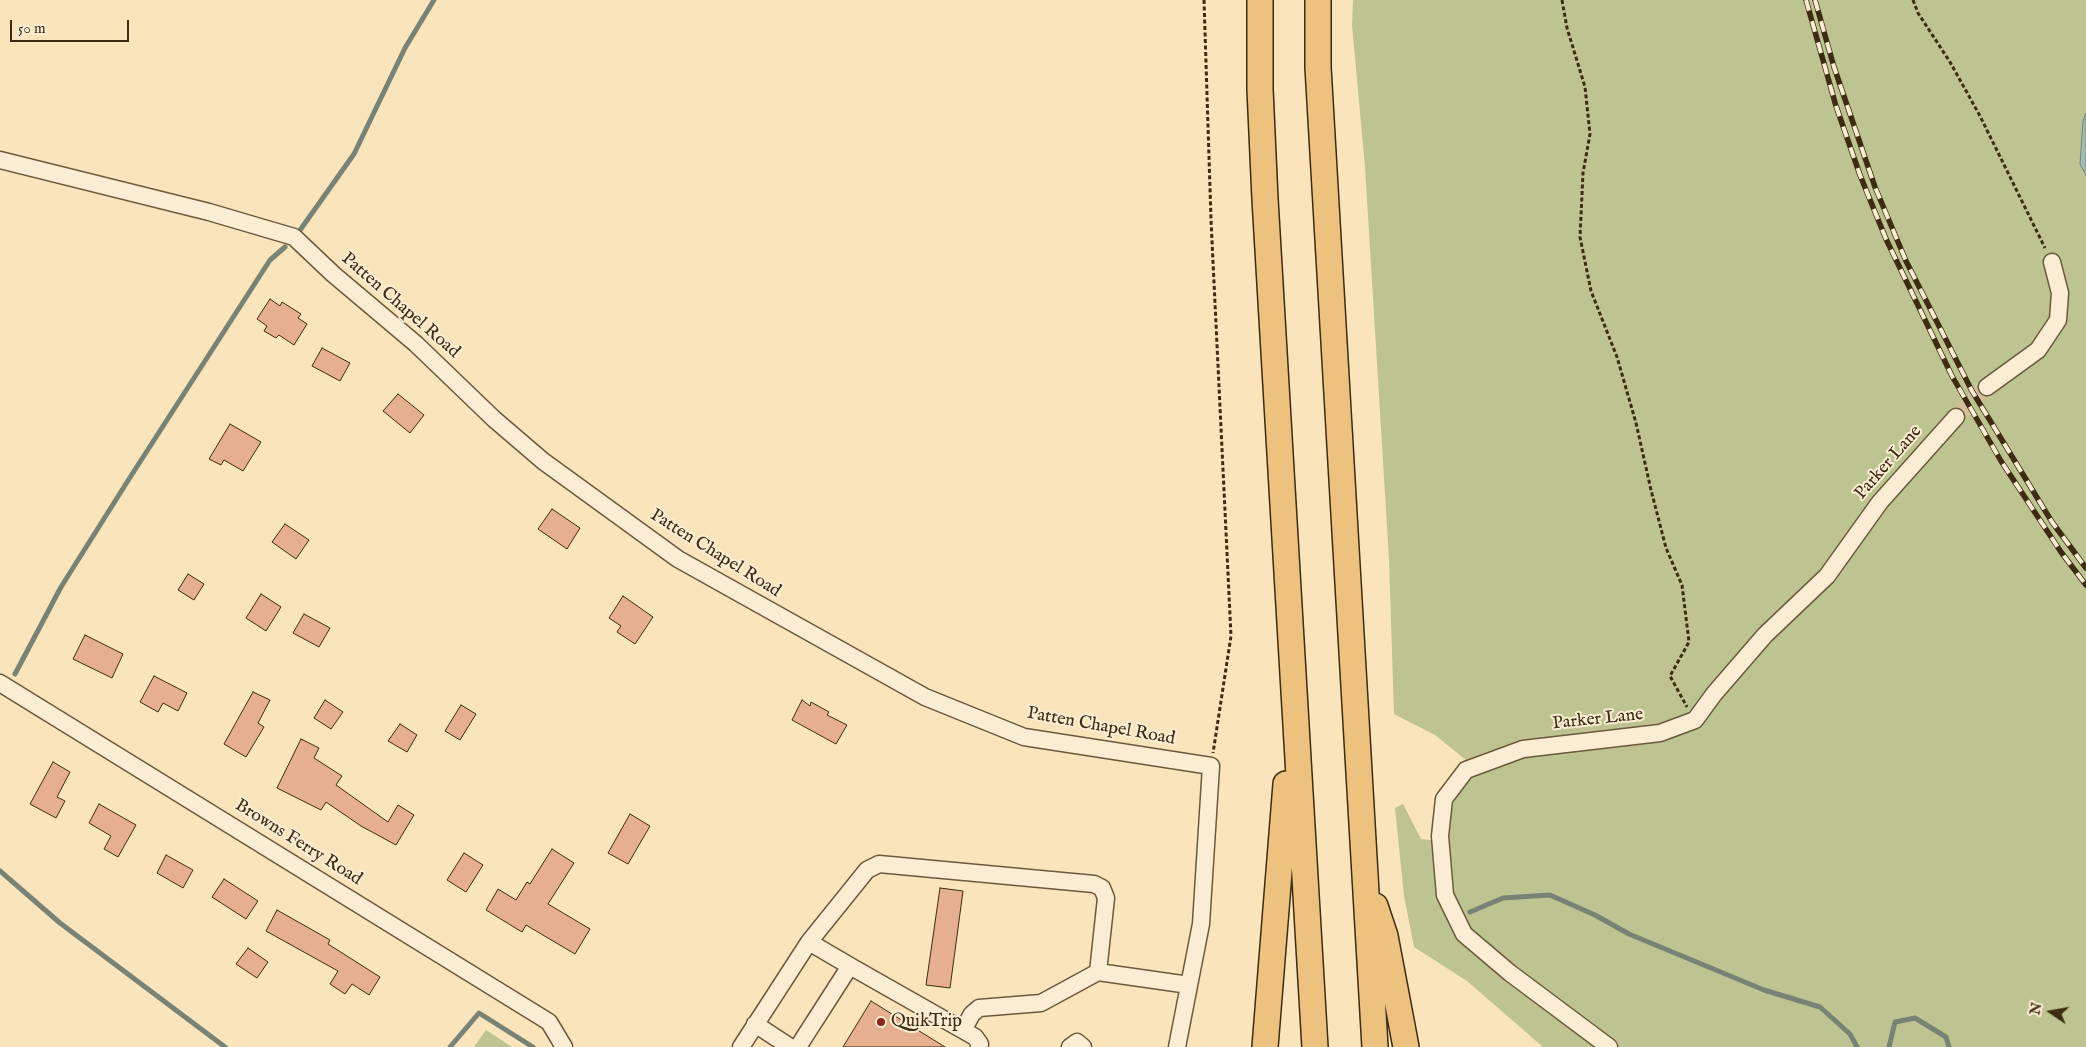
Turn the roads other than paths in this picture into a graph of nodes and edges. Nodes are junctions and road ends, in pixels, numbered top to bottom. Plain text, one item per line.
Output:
1 (1260, 0) edge
2 (1318, 0) edge
3 (0, 160) edge
4 (2052, 262) road end
5 (1987, 387) tunnel mouth
6 (1956, 416) tunnel mouth
7 (0, 683) edge
8 (1294, 689) junction
9 (1364, 871) junction
10 (808, 942) junction
11 (850, 966) junction
12 (1098, 972) junction
13 (1189, 985) junction
14 (755, 1024) junction
15 (963, 1030) junction
16 (564, 1047) edge
17 (741, 1047) edge
18 (790, 1047) edge
19 (798, 1047) edge
20 (979, 1047) edge
21 (1070, 1047) edge
22 (1083, 1047) edge
23 (1177, 1047) edge
24 (1265, 1047) edge
25 (1315, 1047) edge
26 (1375, 1047) edge
27 (1406, 1047) edge
28 (1609, 1047) edge

1 - 8 highway
2 - 9 highway
3 - 13 street, Patten Chapel Road
4 - 5 street
6 - 28 street, Parker Lane
7 - 16 street, Browns Ferry Road
8 - 24 highway
8 - 25 highway
9 - 26 highway
9 - 27 highway
10 - 11 street
10 - 12 street
10 - 14 street
11 - 15 street
11 - 19 street
12 - 13 street
12 - 15 street
13 - 23 street
14 - 17 street
14 - 18 street
15 - 20 street
21 - 22 street

